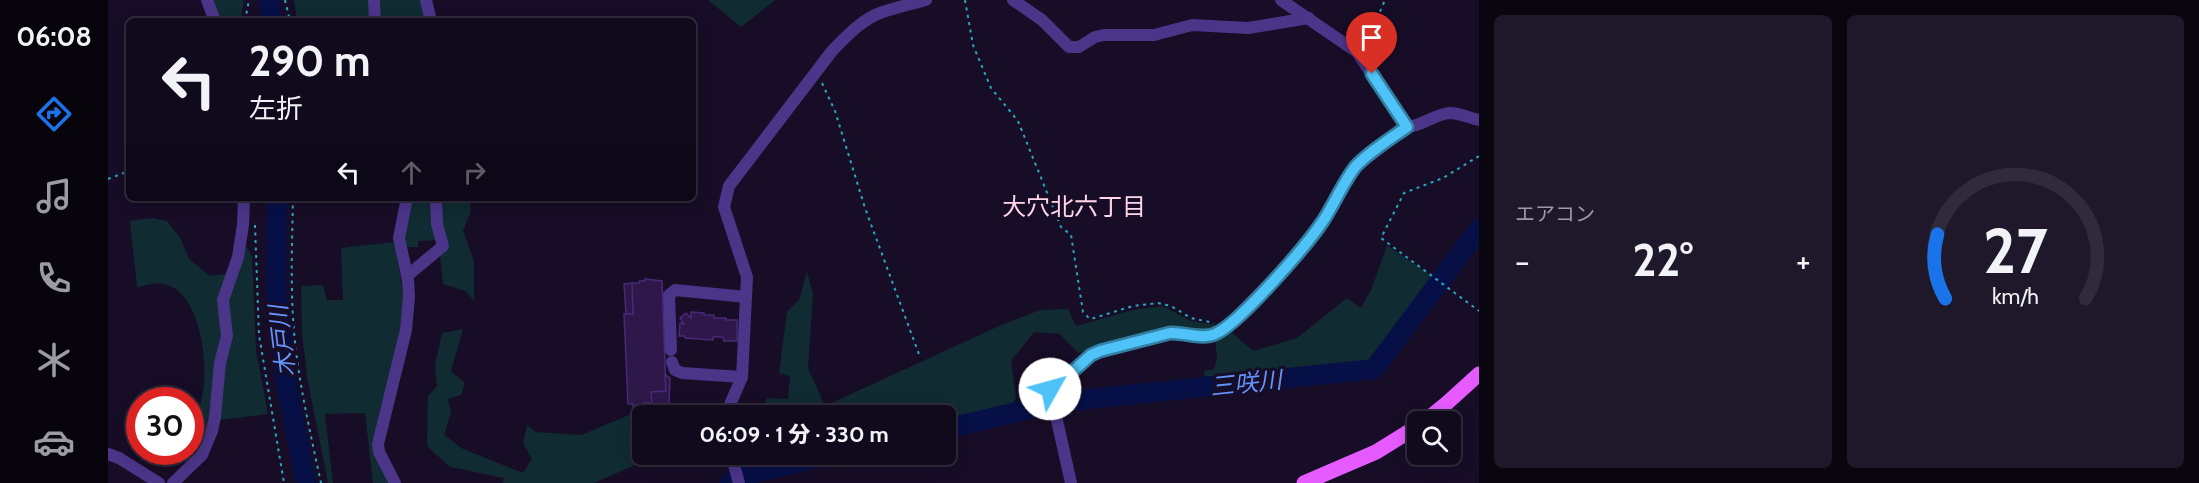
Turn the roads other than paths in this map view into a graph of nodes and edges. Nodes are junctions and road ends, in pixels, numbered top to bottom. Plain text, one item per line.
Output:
1 (207, 0) edge
2 (374, 0) edge
3 (426, 0) edge
4 (926, 0) edge
5 (1013, 0) edge
6 (1281, 0) edge
7 (214, 18) edge
8 (375, 18) edge
9 (430, 18) edge
10 (1309, 18) junction
11 (1479, 120) edge
12 (1407, 127) junction
13 (244, 201) edge
14 (406, 201) edge
15 (436, 201) edge
16 (407, 276) junction
17 (746, 297) junction
18 (1479, 374) edge
19 (742, 377) junction
20 (730, 405) edge
21 (1437, 411) edge
22 (1407, 433) edge
23 (108, 454) edge
24 (734, 465) edge
25 (159, 483) edge
26 (173, 483) edge
27 (395, 483) edge
28 (739, 483) edge
29 (1071, 483) edge
30 (1304, 483) edge

1 - 7 street
2 - 8 street
3 - 9 street
4 - 17 street
5 - 10 street
6 - 10 street
10 - 12 street
11 - 12 street
12 - 29 street
13 - 26 street
14 - 16 street
15 - 16 street
16 - 27 street
17 - 19 street
17 - 19 street
18 - 21 main road
19 - 20 street
22 - 30 main road
23 - 25 street
24 - 28 street

